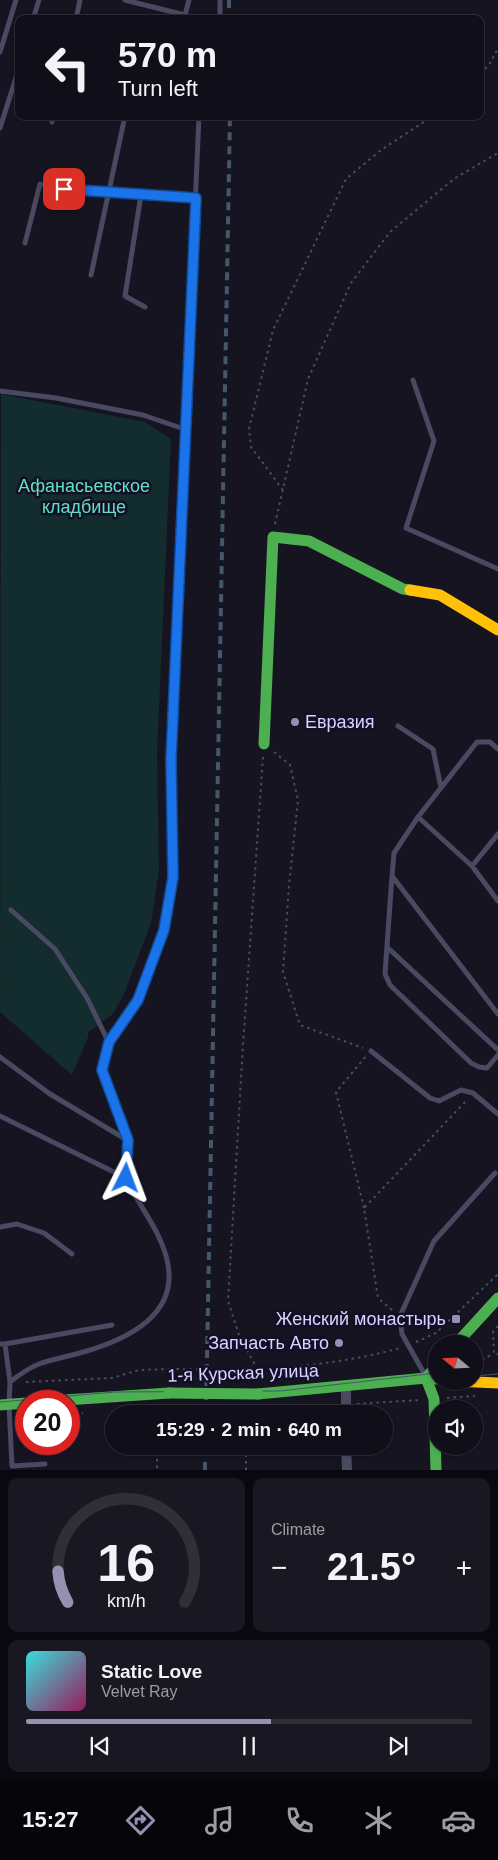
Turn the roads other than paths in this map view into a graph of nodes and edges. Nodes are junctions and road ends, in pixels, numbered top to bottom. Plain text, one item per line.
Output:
1 (16, 0) edge
2 (39, 0) edge
3 (80, 0) edge
4 (125, 0) edge
5 (189, 0) edge
6 (220, 0) edge
7 (34, 15) edge
8 (77, 15) edge
9 (178, 15) edge
10 (185, 15) edge
11 (220, 15) edge
12 (0, 52) edge
13 (15, 81) edge
14 (124, 120) edge
15 (199, 120) edge
16 (0, 128) edge
17 (109, 193) junction
18 (141, 195) junction
19 (196, 198) junction
20 (24, 242) dead end
21 (90, 275) dead end
22 (145, 307) dead end
23 (413, 380) dead end
24 (0, 391) edge
25 (184, 429) junction
26 (498, 569) edge
27 (497, 626) edge
28 (398, 726) dead end
29 (264, 744) road end
30 (498, 749) edge
31 (441, 788) junction
32 (418, 817) junction
33 (498, 834) edge
34 (472, 866) junction
35 (392, 876) junction
36 (498, 901) edge
37 (11, 910) dead end
38 (387, 947) junction
39 (498, 1014) edge
40 (109, 1042) junction
41 (498, 1050) edge
42 (370, 1051) road end
43 (498, 1055) edge
44 (0, 1057) edge
45 (498, 1114) edge
46 (0, 1116) edge
47 (128, 1140) junction
48 (495, 1173) dead end
49 (126, 1178) junction
50 (0, 1227) edge
51 (72, 1254) dead end
52 (498, 1298) edge
53 (112, 1325) dead end
54 (464, 1335) edge
55 (3, 1344) edge
56 (428, 1374) edge
57 (498, 1376) edge
58 (428, 1378) edge
59 (10, 1382) junction
60 (483, 1382) edge
61 (483, 1382) edge
62 (498, 1383) edge
63 (346, 1386) junction
64 (433, 1390) edge
65 (80, 1399) edge
66 (5, 1405) edge
67 (346, 1405) edge
68 (346, 1455) edge
69 (46, 1464) dead end
70 (347, 1470) edge
71 (436, 1470) edge

1 - 12 lane
2 - 7 lane
3 - 8 lane
4 - 9 lane
5 - 10 lane
6 - 11 lane
13 - 16 lane
14 - 17 lane
15 - 19 lane
17 - 18 lane
17 - 20 lane
17 - 21 lane
18 - 19 lane
18 - 22 lane
19 - 25 lane
23 - 26 lane
24 - 25 lane
25 - 40 lane
27 - 29 street
28 - 31 lane
30 - 31 lane
31 - 32 lane
32 - 34 lane
32 - 35 lane
33 - 34 lane
34 - 36 lane
35 - 38 lane
35 - 39 lane
37 - 40 lane
38 - 41 lane
38 - 43 lane
40 - 47 lane
42 - 45 lane
44 - 47 lane
46 - 49 lane
47 - 49 lane
48 - 56 lane
49 - 59 lane
50 - 51 lane
52 - 54 street
53 - 55 lane
55 - 59 lane
57 - 60 lane
58 - 63 street, 1-я Курская улица
59 - 66 lane
61 - 62 street
63 - 65 street, 1-я Курская улица, bridge
63 - 67 street
64 - 71 street
66 - 69 lane
68 - 70 street

